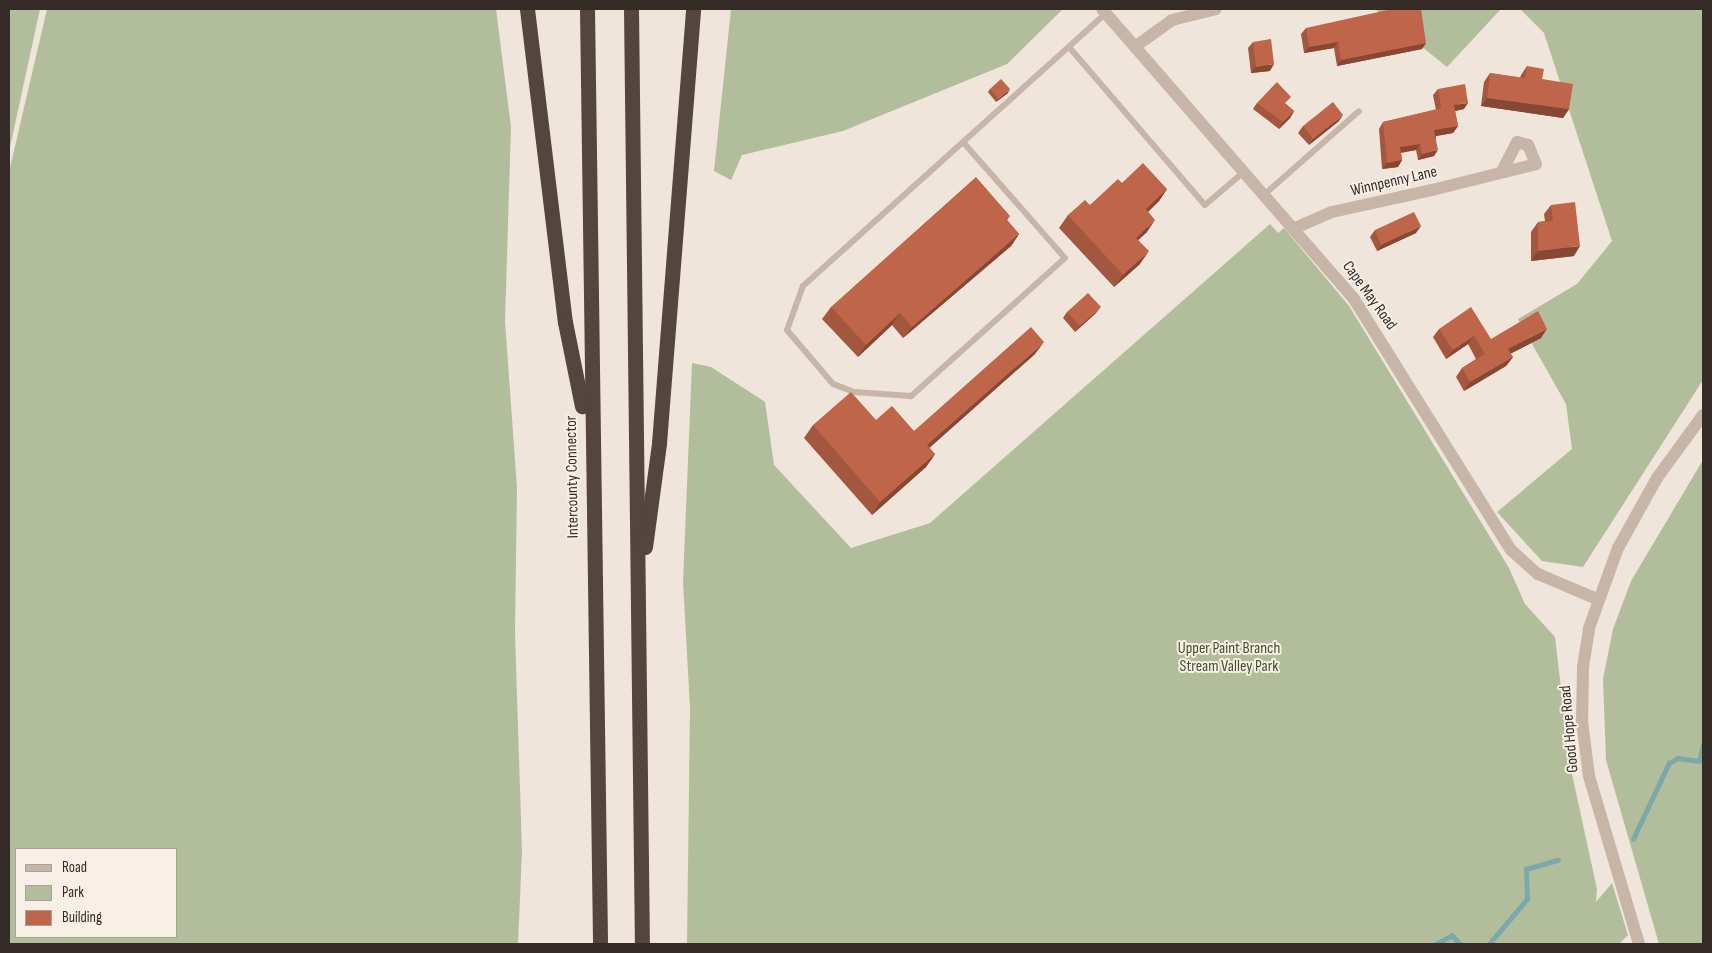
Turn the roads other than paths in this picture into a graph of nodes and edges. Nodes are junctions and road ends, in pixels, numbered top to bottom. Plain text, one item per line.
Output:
1 (526, 9) edge
2 (587, 9) edge
3 (631, 9) edge
4 (693, 9) edge
5 (1216, 9) edge
6 (1104, 11) edge
7 (1136, 46) junction
8 (1069, 47) junction
9 (1359, 111) dead end
10 (964, 142) junction
11 (1245, 171) junction
12 (1502, 172) dead end
13 (1265, 194) junction
14 (1295, 228) junction
15 (1703, 414) edge
16 (589, 440) junction
17 (638, 598) junction
18 (1598, 599) junction
19 (600, 944) edge
20 (642, 944) edge
21 (1639, 944) edge

1 - 16 highway
2 - 16 highway, Intercounty Connector
3 - 17 highway
4 - 17 highway
5 - 7 street
6 - 7 street, Cape May Road
6 - 8 lane
7 - 11 street, Cape May Road
8 - 10 lane
8 - 11 lane
9 - 13 lane
10 - 10 lane
11 - 13 street, Cape May Road
12 - 14 street, Winnpenny Lane
13 - 14 street, Cape May Road
14 - 18 street, Cape May Road
15 - 18 street, Good Hope Road
16 - 19 highway, Intercounty Connector
17 - 20 highway
18 - 21 street, Good Hope Road

